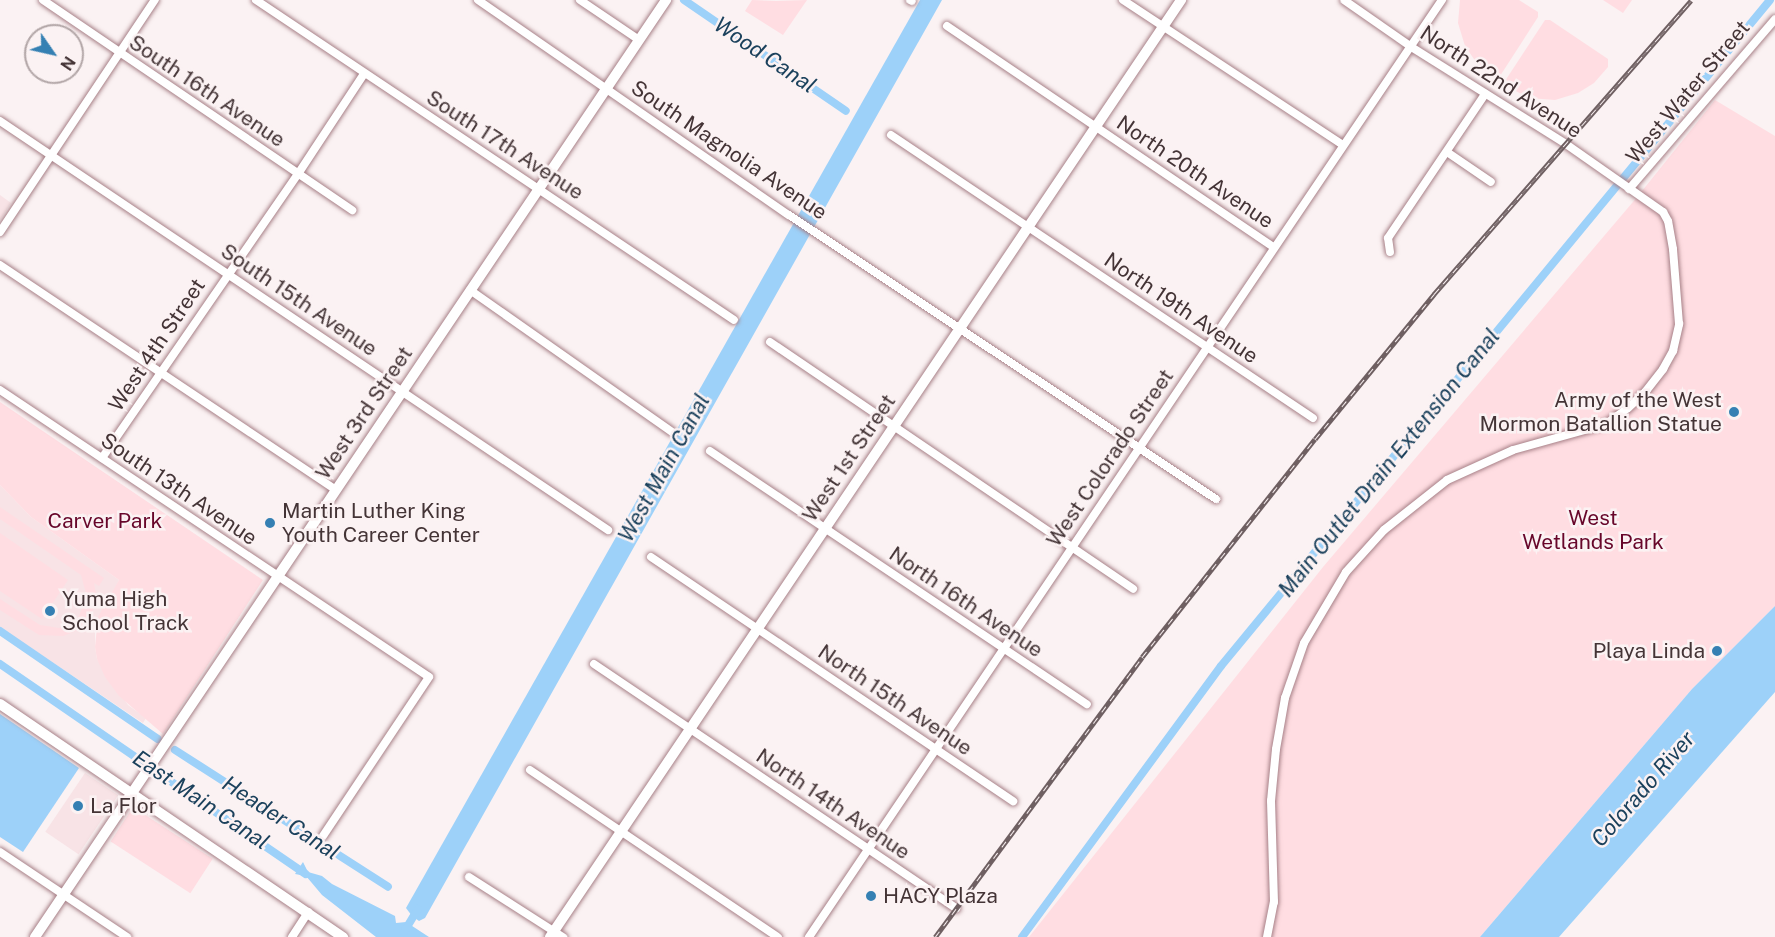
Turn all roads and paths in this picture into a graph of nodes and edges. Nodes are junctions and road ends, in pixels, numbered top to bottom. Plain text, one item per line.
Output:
1 (43, 0) edge
2 (155, 0) edge
3 (256, 0) edge
4 (479, 0) edge
5 (580, 0) edge
6 (666, 0) edge
7 (1123, 0) edge
8 (1181, 0) edge
9 (1344, 0) edge
10 (1442, 0) edge
11 (1775, 19) edge
12 (947, 26) dead end
13 (1164, 26) junction
14 (639, 40) junction
15 (1410, 46) junction
16 (119, 53) junction
17 (364, 74) junction
18 (606, 88) junction
19 (1485, 94) junction
20 (0, 121) edge
21 (1097, 126) junction
22 (891, 135) dead end
23 (1343, 145) junction
24 (1447, 152) junction
25 (52, 156) junction
26 (298, 174) junction
27 (1491, 182) dead end
28 (538, 189) junction
29 (1629, 189) junction
30 (1639, 194) joint
31 (352, 210) dead end
32 (1029, 226) junction
33 (0, 232) edge
34 (1274, 247) junction
35 (1390, 252) dead end
36 (0, 265) edge
37 (227, 273) junction
38 (470, 290) junction
39 (734, 320) dead end
40 (960, 328) junction
41 (770, 342) dead end
42 (1206, 348) junction
43 (160, 370) junction
44 (0, 390) edge
45 (402, 391) junction
46 (1313, 418) dead end
47 (893, 428) junction
48 (672, 432) dead end
49 (1139, 447) junction
50 (710, 452) dead end
51 (102, 458) junction
52 (336, 490) junction
53 (1216, 499) dead end
54 (826, 528) junction
55 (608, 530) dead end
56 (1071, 548) junction
57 (651, 556) dead end
58 (279, 574) junction
59 (1133, 589) dead end
60 (758, 629) junction
61 (1003, 649) junction
62 (594, 664) dead end
63 (0, 704) edge
64 (1087, 704) dead end
65 (689, 730) junction
66 (935, 750) junction
67 (530, 770) dead end
68 (131, 794) junction
69 (1013, 801) dead end
70 (621, 831) junction
71 (323, 836) dead end
72 (868, 849) junction
73 (0, 852) edge
74 (469, 877) dead end
75 (64, 894) junction
76 (956, 908) dead end
77 (308, 912) junction
78 (556, 935) edge
79 (35, 937) edge
80 (127, 937) edge
81 (292, 937) edge
82 (343, 937) edge
83 (778, 937) edge
84 (809, 937) edge
85 (1267, 937) edge

1 - 16 street, South 16th Avenue
2 - 16 street
3 - 17 street, South 17th Avenue
4 - 18 street, South Magnolia Avenue
5 - 14 street
6 - 14 main road, West 3rd Street
7 - 13 street
8 - 13 main road, West 1st Street
9 - 15 street, North 22nd Avenue
10 - 15 street, West Colorado Street
11 - 29 street, West Water Street
12 - 21 street, North 20th Avenue
13 - 21 main road, West 1st Street
13 - 23 street
14 - 18 main road, West 3rd Street
15 - 19 street, North 22nd Avenue
15 - 23 street, West Colorado Street
16 - 25 street
16 - 26 street, South 16th Avenue
17 - 26 street, West 4th Street
17 - 28 street, South 17th Avenue
18 - 28 main road, West 3rd Street
18 - 40 street, South Magnolia Avenue
19 - 24 street
19 - 29 street, North 22nd Avenue
20 - 25 street, South 15th Avenue
21 - 32 main road, West 1st Street
21 - 34 street, North 20th Avenue
22 - 32 street, North 19th Avenue
23 - 34 street, West Colorado Street
24 - 27 street
24 - 35 street
25 - 33 street
25 - 37 street, South 15th Avenue
26 - 31 street, South 16th Avenue
26 - 37 street, West 4th Street
28 - 38 main road, West 3rd Street
28 - 39 street, South 17th Avenue
29 - 30 street, North 22nd Avenue
30 - 85 street, West Water Street
32 - 40 main road, West 1st Street
32 - 42 street, North 19th Avenue
34 - 42 street, West Colorado Street
36 - 43 street
37 - 43 street, West 4th Street
37 - 45 street, South 15th Avenue
38 - 45 main road, West 3rd Street
38 - 48 street
40 - 47 main road, West 1st Street
40 - 49 street, South Magnolia Avenue
41 - 47 street
42 - 46 street, North 19th Avenue
42 - 49 street, West Colorado Street
43 - 51 street, West 4th Street
43 - 52 street
44 - 51 street, South 13th Avenue
45 - 52 main road, West 3rd Street
45 - 55 street, South 15th Avenue
47 - 54 main road, West 1st Street
47 - 56 street
49 - 53 street, South Magnolia Avenue
49 - 56 street, West Colorado Street
50 - 54 street
51 - 58 street, South 13th Avenue
52 - 58 main road, West 3rd Street
54 - 60 main road, West 1st Street
54 - 61 street, North 16th Avenue
56 - 59 street
56 - 61 street, West Colorado Street
57 - 60 street
58 - 68 main road, West 3rd Street
58 - 71 street, South 13th Avenue
60 - 65 main road, West 1st Street
60 - 66 street, North 15th Avenue
61 - 64 street, North 16th Avenue
61 - 66 street, West Colorado Street
62 - 65 street, North 14th Avenue
63 - 68 main road
65 - 70 main road, West 1st Street
65 - 72 street, North 14th Avenue
66 - 69 street, North 15th Avenue
66 - 72 street, West Colorado Street
67 - 70 street
68 - 75 main road, West 3rd Street
68 - 77 main road
70 - 78 main road, West 1st Street
70 - 83 street
72 - 76 street, North 14th Avenue
72 - 84 street, West Colorado Street
73 - 75 street
74 - 78 street
75 - 79 main road, West 3rd Street
75 - 80 street
77 - 81 street
77 - 82 main road

